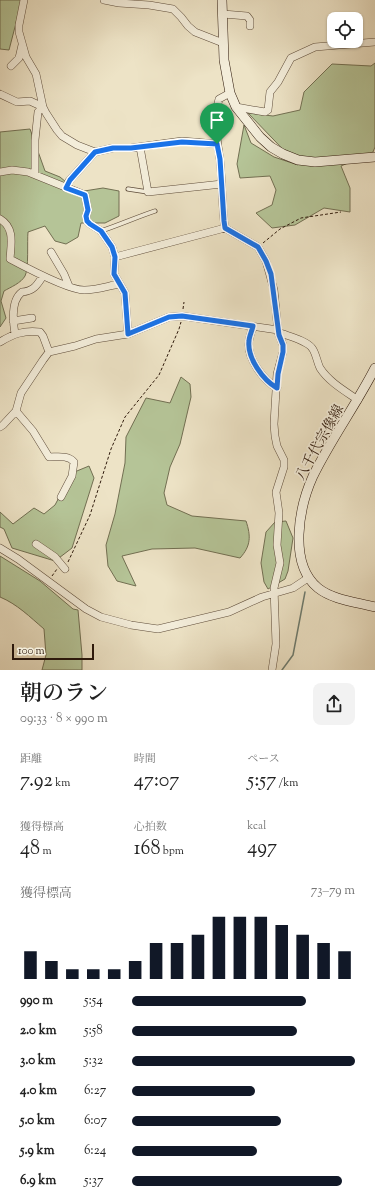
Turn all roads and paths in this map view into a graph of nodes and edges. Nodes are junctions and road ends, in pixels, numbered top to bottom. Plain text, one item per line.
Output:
1 (24, 0) edge
2 (104, 0) edge
3 (222, 0) edge
4 (149, 2) edge
5 (223, 14) junction
6 (250, 26) dead end
7 (375, 42) edge
8 (22, 43) junction
9 (224, 43) junction
10 (11, 66) dead end
11 (230, 93) junction
12 (0, 94) edge
13 (43, 107) junction
14 (236, 107) junction
15 (217, 144) junction
16 (140, 147) junction
17 (95, 152) junction
18 (375, 157) edge
19 (0, 172) edge
20 (35, 174) junction
21 (222, 184) junction
22 (66, 188) junction
23 (128, 189) dead end
24 (148, 192) junction
25 (155, 211) dead end
26 (341, 212) dead end
27 (0, 219) edge
28 (225, 228) junction
29 (101, 231) junction
30 (258, 247) junction
31 (50, 252) dead end
32 (115, 257) junction
33 (43, 276) junction
34 (119, 284) junction
35 (69, 286) junction
36 (184, 302) dead end
37 (182, 316) junction
38 (32, 318) dead end
39 (13, 321) junction
40 (253, 326) junction
41 (278, 331) junction
42 (15, 334) junction
43 (128, 334) junction
44 (0, 342) edge
45 (49, 352) junction
46 (375, 368) edge
47 (277, 388) junction
48 (358, 400) junction
49 (16, 411) junction
50 (0, 427) edge
51 (62, 497) dead end
52 (36, 544) dead end
53 (0, 548) edge
54 (64, 568) junction
55 (308, 578) junction
56 (48, 581) junction
57 (274, 594) junction
58 (375, 607) edge
59 (272, 670) edge

1 - 8 street
2 - 4 street
3 - 5 main road
4 - 9 street
5 - 6 street
5 - 9 main road
7 - 14 street
8 - 10 street
8 - 13 street
9 - 11 main road
11 - 14 main road
11 - 15 street
12 - 13 street
13 - 17 street
13 - 20 street
14 - 18 main road
15 - 16 street
15 - 21 street
16 - 17 street
16 - 24 street
17 - 22 street
19 - 20 street
20 - 22 street
21 - 24 street
21 - 28 street
22 - 29 street
23 - 24 lane
25 - 29 lane
26 - 30 path
27 - 33 street
28 - 30 street
28 - 32 street
29 - 32 street
30 - 41 street
31 - 35 street
32 - 34 street
33 - 35 street
33 - 39 street
34 - 35 street
34 - 43 street
36 - 37 path
37 - 40 street
37 - 43 street
37 - 54 path
38 - 39 street
39 - 42 street
40 - 41 street
40 - 47 street
41 - 47 street
41 - 48 street
42 - 44 street
42 - 45 street
43 - 45 street
45 - 49 street
46 - 48 main road, 八千代宗像線
47 - 57 street
48 - 55 main road, 八千代宗像線
49 - 50 street
49 - 51 street
52 - 54 street
53 - 56 street
54 - 56 path
55 - 57 street
55 - 58 main road, 八千代宗像線
56 - 57 street
57 - 59 street

